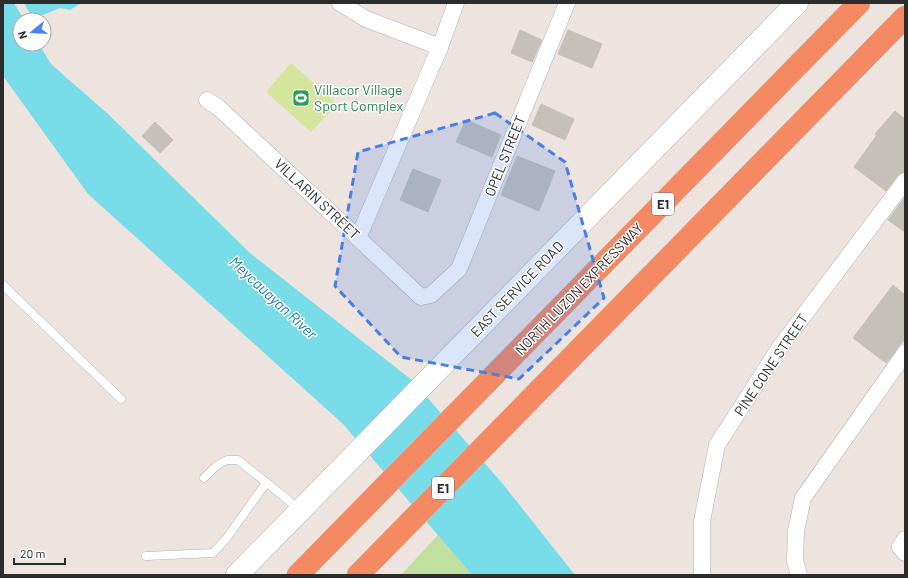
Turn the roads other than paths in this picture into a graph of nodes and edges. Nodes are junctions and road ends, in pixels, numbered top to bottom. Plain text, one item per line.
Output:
1 (340, 3) edge
2 (456, 3) edge
3 (567, 3) edge
4 (797, 3) edge
5 (859, 3) edge
6 (905, 17) edge
7 (440, 47) junction
8 (207, 100) dead end
9 (905, 181) edge
10 (358, 238) junction
11 (3, 285) edge
12 (426, 297) joint
13 (905, 353) edge
14 (121, 399) dead end
15 (204, 478) dead end
16 (266, 483) junction
17 (299, 511) junction
18 (905, 539) edge
19 (905, 553) edge
20 (146, 556) dead end
21 (237, 575) edge
22 (298, 575) edge
23 (358, 575) edge
24 (702, 575) edge
25 (799, 575) edge

1 - 7 street
2 - 7 street
3 - 12 street, OPEL STREET
4 - 17 street, EAST SERVICE ROAD
5 - 22 highway, NORTH LUZON EXPRESSWAY / E1
6 - 23 highway, E1
7 - 10 street
8 - 10 street, VILLARIN STREET
9 - 24 street, PINE CONE STREET
10 - 12 street, VILLARIN STREET
11 - 14 lane
13 - 25 street
15 - 16 lane
16 - 17 lane
16 - 20 lane
17 - 21 street, EAST SERVICE ROAD
18 - 19 street

